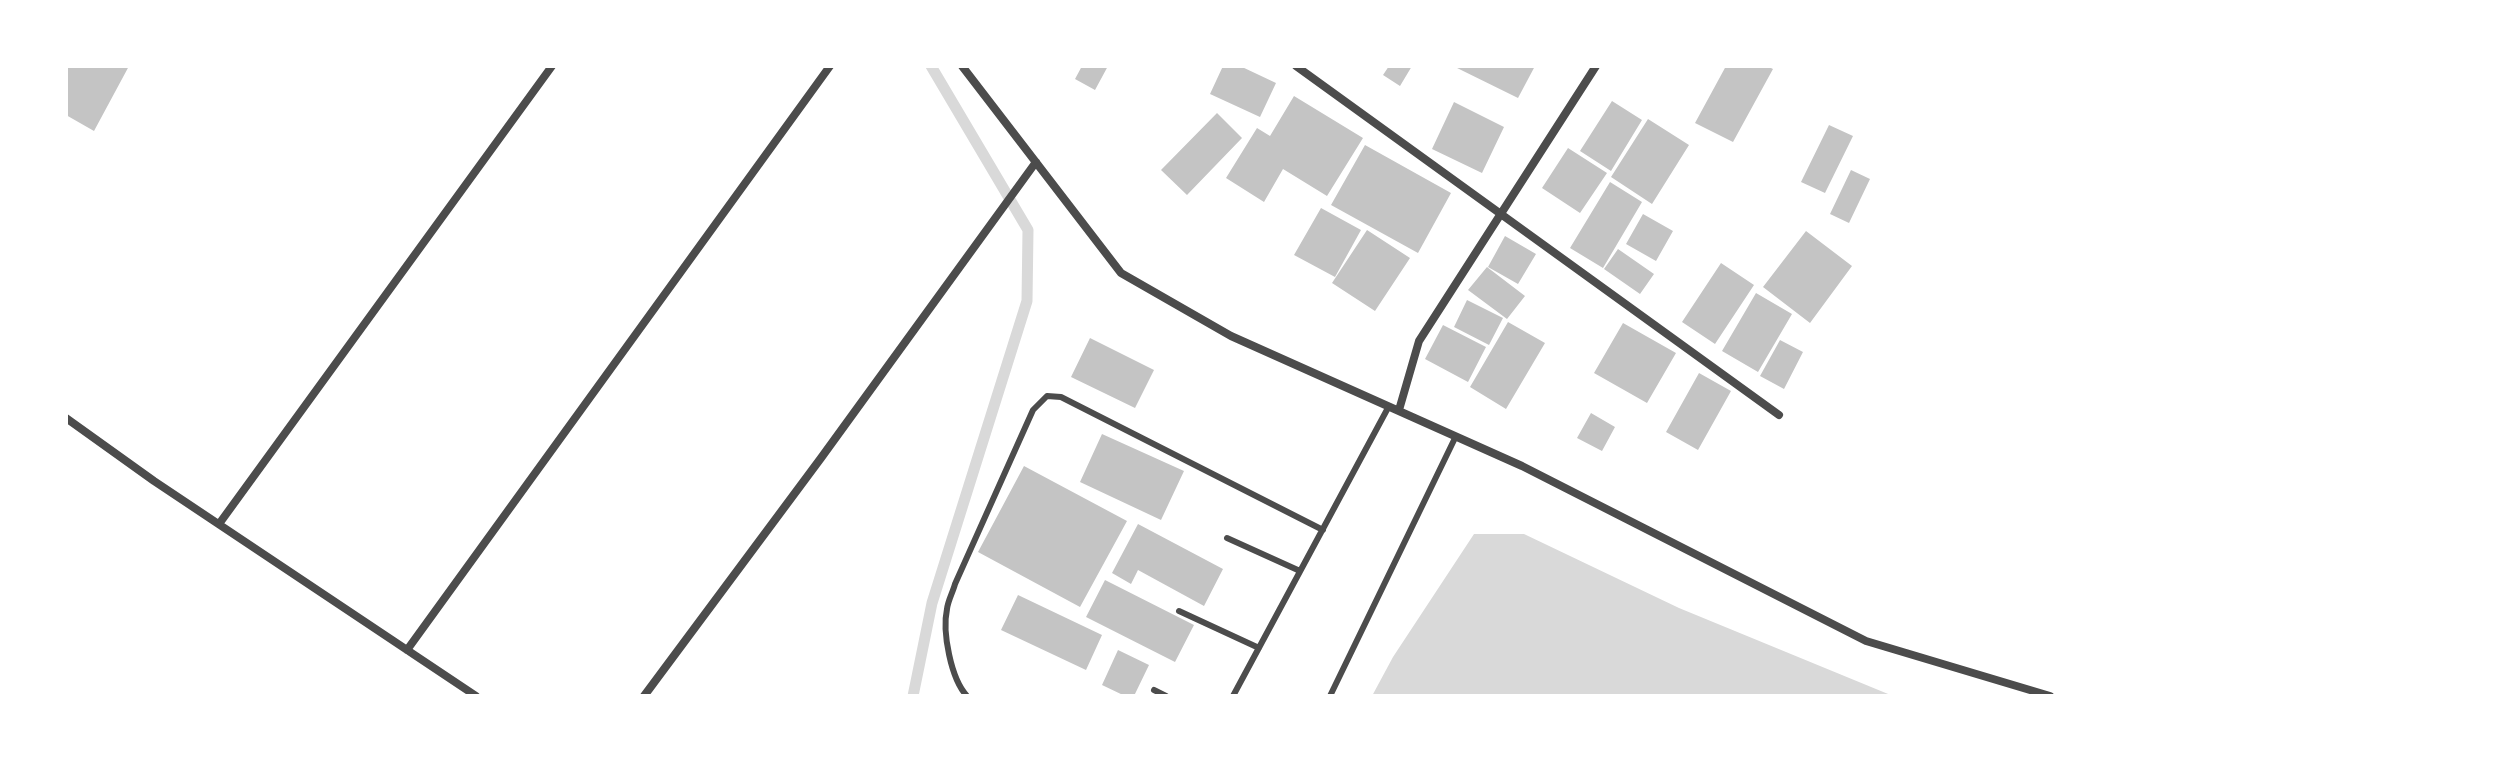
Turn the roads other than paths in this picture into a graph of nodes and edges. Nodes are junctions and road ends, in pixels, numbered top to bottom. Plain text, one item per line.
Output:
1 (552, 66) edge
2 (830, 66) edge
3 (962, 66) edge
4 (1296, 66) edge
5 (1596, 66) edge
6 (1036, 162) junction
7 (1499, 213) junction
8 (1389, 406) junction
9 (1399, 410) junction
10 (1779, 415) dead end
11 (66, 418) edge
12 (1456, 436) junction
13 (219, 524) junction
14 (1323, 530) junction
15 (1227, 538) dead end
16 (1300, 571) junction
17 (1179, 611) dead end
18 (1259, 648) junction
19 (407, 650) junction
20 (1154, 690) dead end
21 (476, 696) edge
22 (644, 696) edge
23 (967, 696) edge
24 (1166, 696) edge
25 (1233, 696) edge
26 (1330, 696) edge
27 (2050, 696) edge

1 - 13 street
2 - 19 street
3 - 6 street
4 - 7 street
5 - 7 street
6 - 8 street
6 - 22 street
7 - 9 street
7 - 10 street
8 - 9 street
8 - 14 lane
9 - 12 street
11 - 13 street
12 - 26 lane
12 - 27 street
13 - 19 street
14 - 16 lane
14 - 23 lane
15 - 16 lane
16 - 18 lane
17 - 18 lane
18 - 25 lane
19 - 21 street
20 - 24 lane

